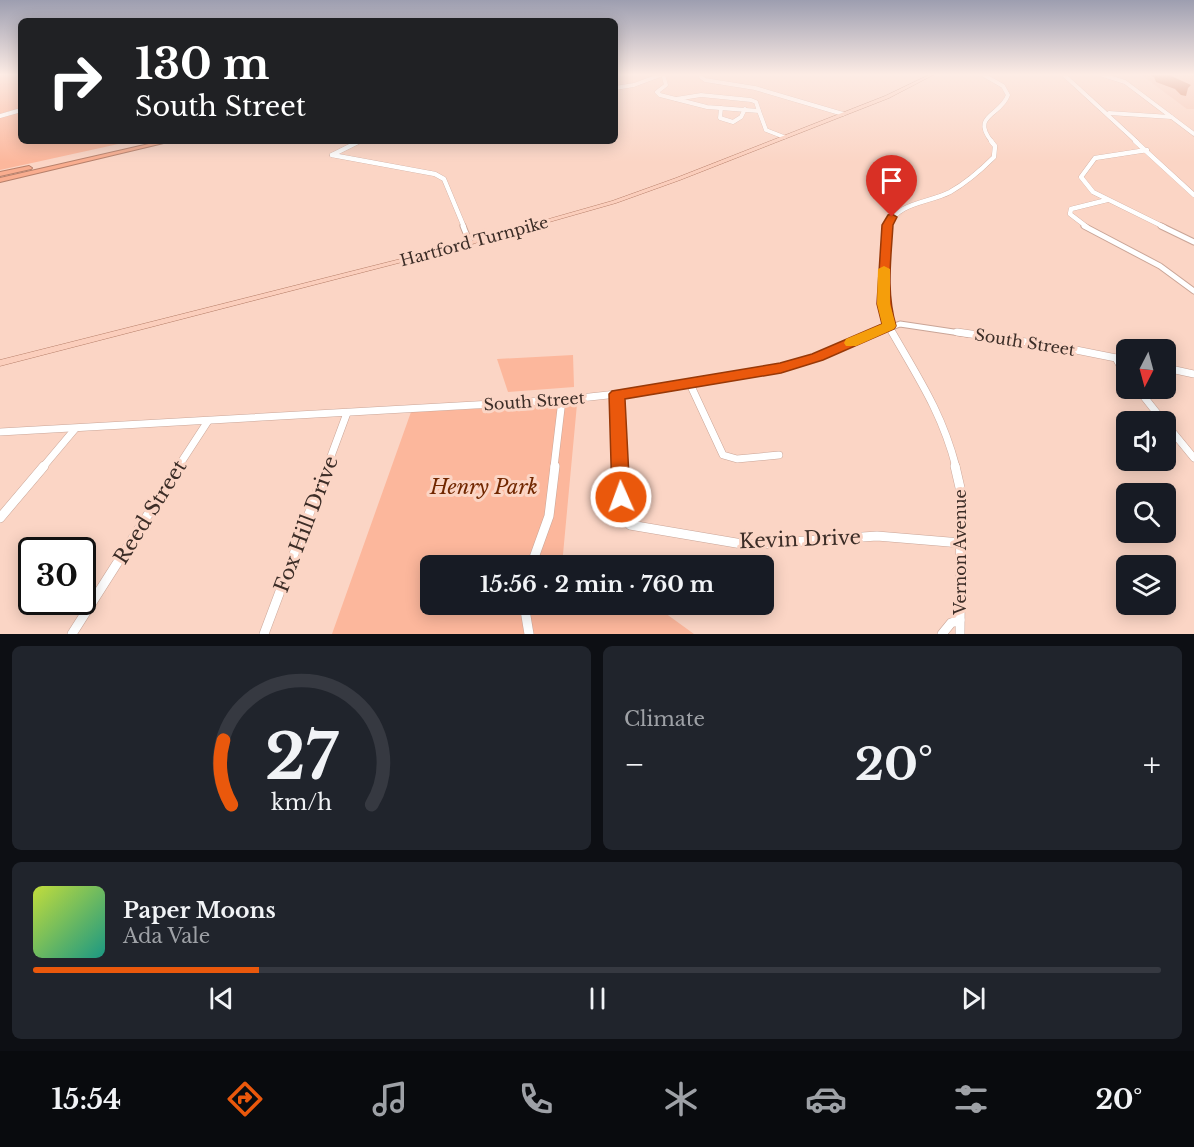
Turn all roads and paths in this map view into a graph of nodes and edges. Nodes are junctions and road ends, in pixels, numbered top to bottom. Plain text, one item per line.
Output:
1 (699, 104) edge
2 (757, 104) edge
3 (808, 104) edge
4 (870, 104) edge
5 (1004, 104) edge
6 (1097, 104) edge
7 (1154, 104) edge
8 (721, 108) junction
9 (745, 109) junction
10 (18, 111) edge
11 (759, 111) junction
12 (1108, 113) junction
13 (843, 114) junction
14 (0, 116) edge
15 (1172, 117) junction
16 (1194, 134) edge
17 (784, 137) junction
18 (134, 144) edge
19 (156, 144) edge
20 (354, 144) edge
21 (1147, 150) junction
22 (0, 174) edge
23 (0, 180) edge
24 (1194, 195) edge
25 (1108, 200) junction
26 (1194, 242) edge
27 (470, 243) junction
28 (1194, 291) edge
29 (890, 326) junction
30 (1116, 358) edge
31 (0, 363) edge
32 (1176, 370) edge
33 (1194, 374) edge
34 (690, 384) junction
35 (617, 394) junction
36 (1146, 399) edge
37 (562, 400) junction
38 (1156, 411) edge
39 (347, 413) junction
40 (208, 421) junction
41 (75, 429) junction
42 (0, 432) edge
43 (1176, 436) edge
44 (780, 455) dead end
45 (1194, 458) edge
46 (0, 518) edge
47 (961, 543) junction
48 (535, 555) edge
49 (526, 615) edge
50 (960, 620) junction
51 (72, 634) edge
52 (264, 634) edge
53 (529, 634) edge
54 (942, 634) edge
55 (960, 634) edge

1 - 8 street
2 - 11 street
3 - 13 street
4 - 13 main road, Hartford Turnpike
5 - 29 street, Vernon Avenue
6 - 12 street
7 - 15 street
8 - 9 street
8 - 9 street
9 - 11 street
10 - 14 street
11 - 17 street
12 - 15 street
12 - 21 street
13 - 17 main road, Hartford Turnpike
15 - 16 street
17 - 27 main road, Hartford Turnpike
18 - 22 highway
19 - 23 highway
20 - 27 street
21 - 24 street
21 - 25 street
25 - 26 street
25 - 28 street
27 - 31 main road, Hartford Turnpike
29 - 30 street, South Street
29 - 34 street, South Street
29 - 47 street, Vernon Avenue
32 - 33 street
34 - 35 street, South Street
34 - 44 street
35 - 37 street, South Street
35 - 47 street, Kevin Drive
36 - 38 street
37 - 39 street, South Street
37 - 48 street
39 - 40 street, South Street
39 - 52 street, Fox Hill Drive
40 - 41 street, South Street
40 - 51 street, Reed Street
41 - 42 street, South Street
41 - 46 street
43 - 45 street
47 - 50 street, Vernon Avenue
49 - 53 street
50 - 54 street
50 - 55 street, Vernon Avenue

